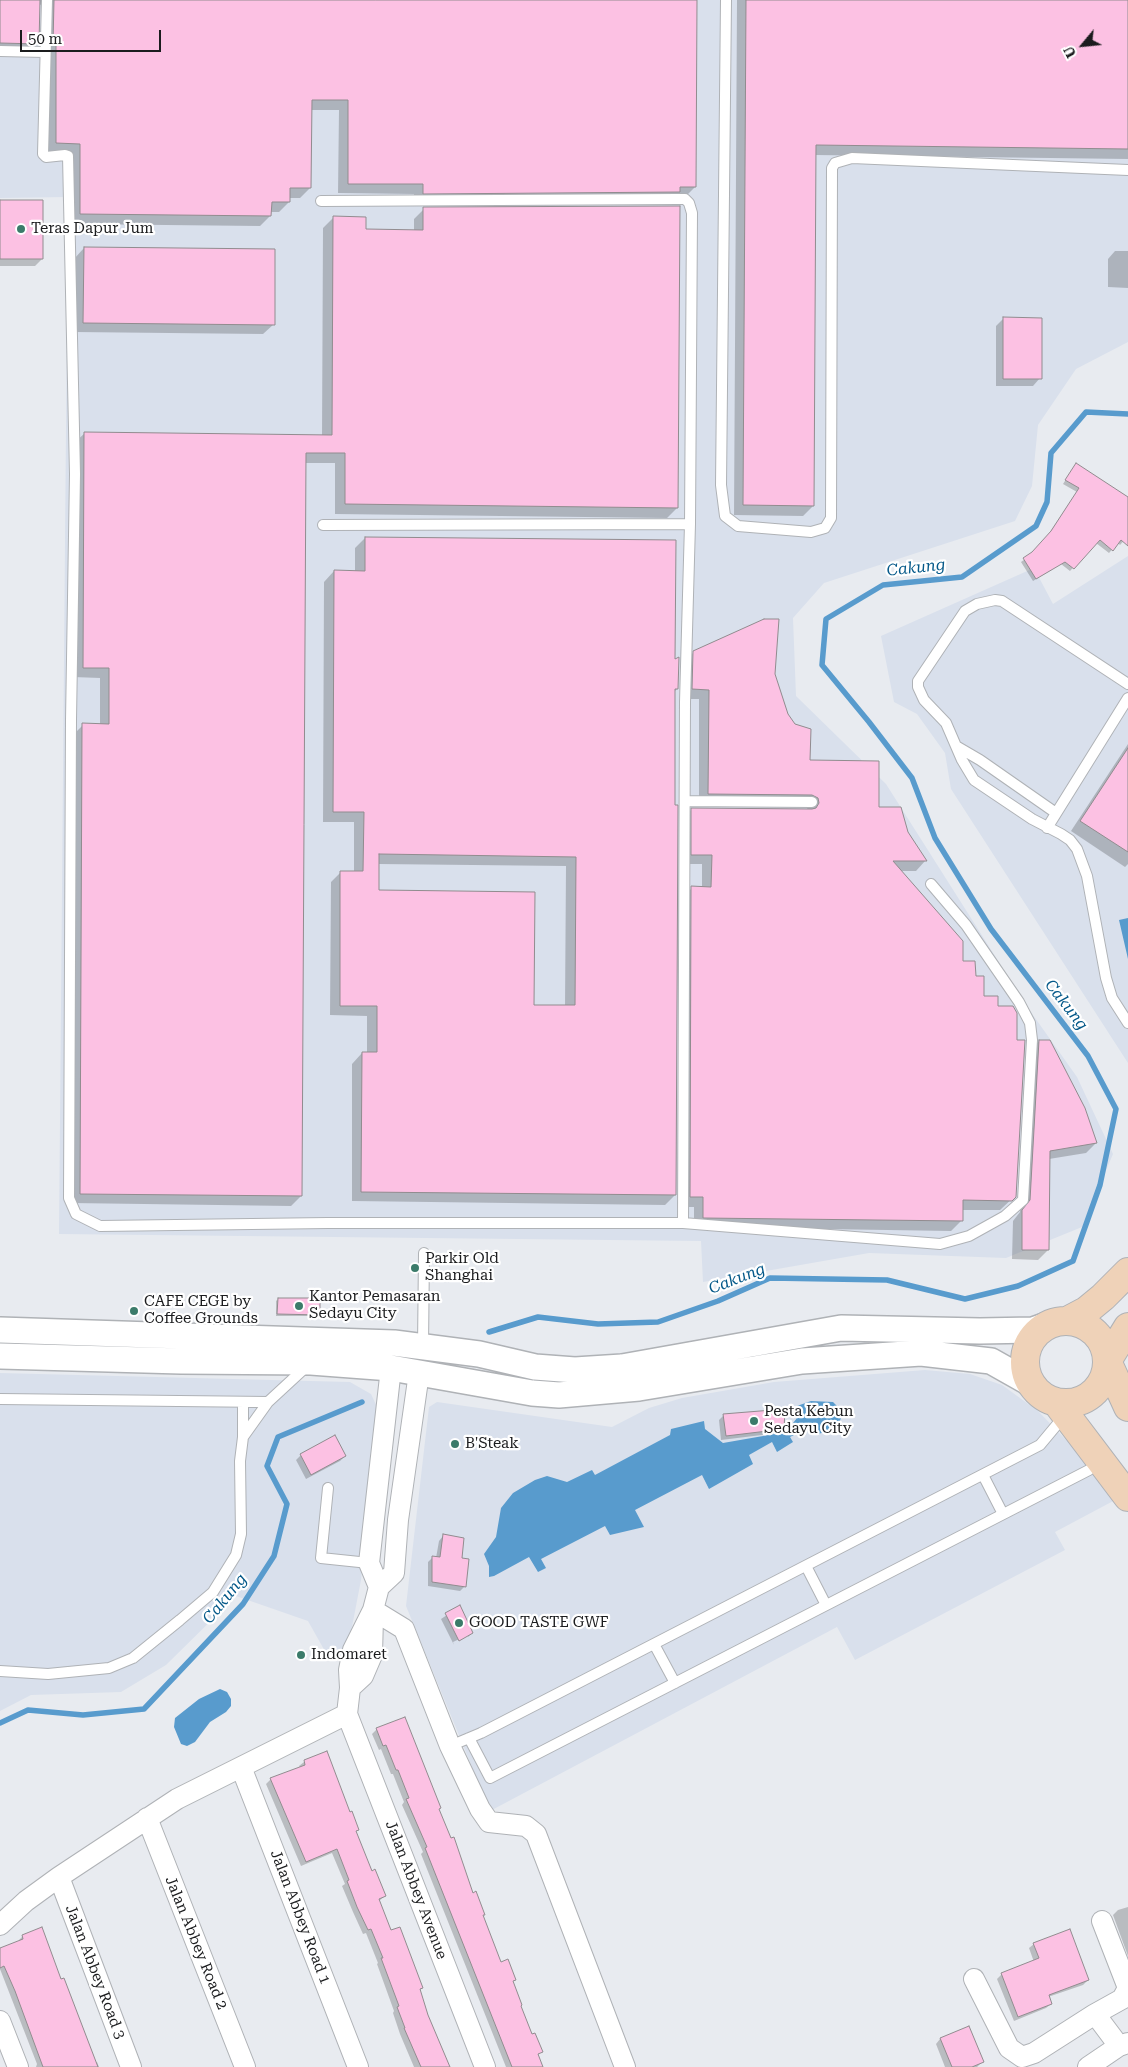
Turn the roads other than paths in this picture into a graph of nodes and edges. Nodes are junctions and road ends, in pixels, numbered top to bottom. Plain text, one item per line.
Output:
1 (47, 0) edge
2 (726, 0) edge
3 (0, 51) edge
4 (45, 52) junction
5 (1128, 170) edge
6 (321, 201) dead end
7 (690, 524) junction
8 (323, 525) dead end
9 (1128, 684) edge
10 (1128, 698) edge
11 (956, 746) junction
12 (684, 801) junction
13 (812, 802) dead end
14 (1056, 813) junction
15 (1048, 828) junction
16 (931, 884) dead end
17 (1128, 1023) edge
18 (683, 1223) junction
19 (424, 1254) dead end
20 (1128, 1272) edge
21 (1057, 1323) junction
22 (1128, 1327) edge
23 (0, 1330) edge
24 (394, 1343) junction
25 (423, 1347) junction
26 (0, 1356) edge
27 (1107, 1361) junction
28 (311, 1362) junction
29 (391, 1368) junction
30 (419, 1373) junction
31 (1030, 1383) junction
32 (0, 1399) edge
33 (243, 1402) junction
34 (268, 1402) junction
35 (1128, 1406) edge
36 (1062, 1409) junction
37 (243, 1437) junction
38 (1089, 1470) dead end
39 (983, 1475) junction
40 (328, 1488) dead end
41 (1128, 1498) edge
42 (1003, 1514) junction
43 (369, 1563) junction
44 (806, 1566) junction
45 (379, 1587) junction
46 (826, 1605) junction
47 (373, 1610) junction
48 (654, 1644) junction
49 (0, 1671) edge
50 (675, 1683) junction
51 (346, 1714) junction
52 (469, 1738) junction
53 (450, 1746) junction
54 (241, 1767) junction
55 (146, 1818) junction
56 (59, 1877) junction
57 (1102, 1921) dead end
58 (0, 1925) edge
59 (974, 1979) dead end
60 (1095, 2014) junction
61 (0, 2021) edge
62 (1123, 2044) edge
63 (18, 2067) edge
64 (131, 2067) edge
65 (245, 2067) edge
66 (358, 2067) edge
67 (485, 2067) edge
68 (626, 2067) edge
69 (1088, 2067) edge

1 - 4 lane
2 - 5 lane
3 - 4 lane
4 - 18 lane
6 - 7 lane
7 - 8 lane
7 - 12 lane
9 - 11 lane
10 - 14 lane
11 - 14 lane
11 - 15 lane
12 - 13 lane
12 - 18 lane
14 - 15 lane
15 - 17 lane
16 - 18 lane
19 - 25 lane
20 - 21 main road
21 - 25 street
21 - 27 main road
21 - 31 main road
22 - 27 main road
23 - 24 street
24 - 25 street
24 - 29 street
25 - 30 street
26 - 28 street
27 - 35 main road
27 - 36 main road
28 - 29 street
28 - 34 lane
29 - 30 street
29 - 43 street
30 - 31 street
30 - 45 street
31 - 36 main road
32 - 33 lane
33 - 34 lane
33 - 37 lane
34 - 37 lane
36 - 39 lane
36 - 41 main road
37 - 49 lane
38 - 42 lane
39 - 42 lane
39 - 44 lane
40 - 43 lane
42 - 46 lane
43 - 45 street
44 - 46 lane
44 - 48 lane
45 - 47 street
46 - 50 lane
47 - 51 street
47 - 53 street
48 - 50 lane
48 - 52 lane
50 - 52 lane
51 - 54 street
51 - 67 street, Jalan Abbey Avenue
52 - 53 lane
53 - 68 street
54 - 55 street
54 - 66 street, Jalan Abbey Road 1
55 - 56 street
55 - 65 street, Jalan Abbey Road 2
56 - 58 street
56 - 64 street, Jalan Abbey Road 3
57 - 60 street
59 - 60 street
60 - 62 street
61 - 63 street
62 - 69 street

